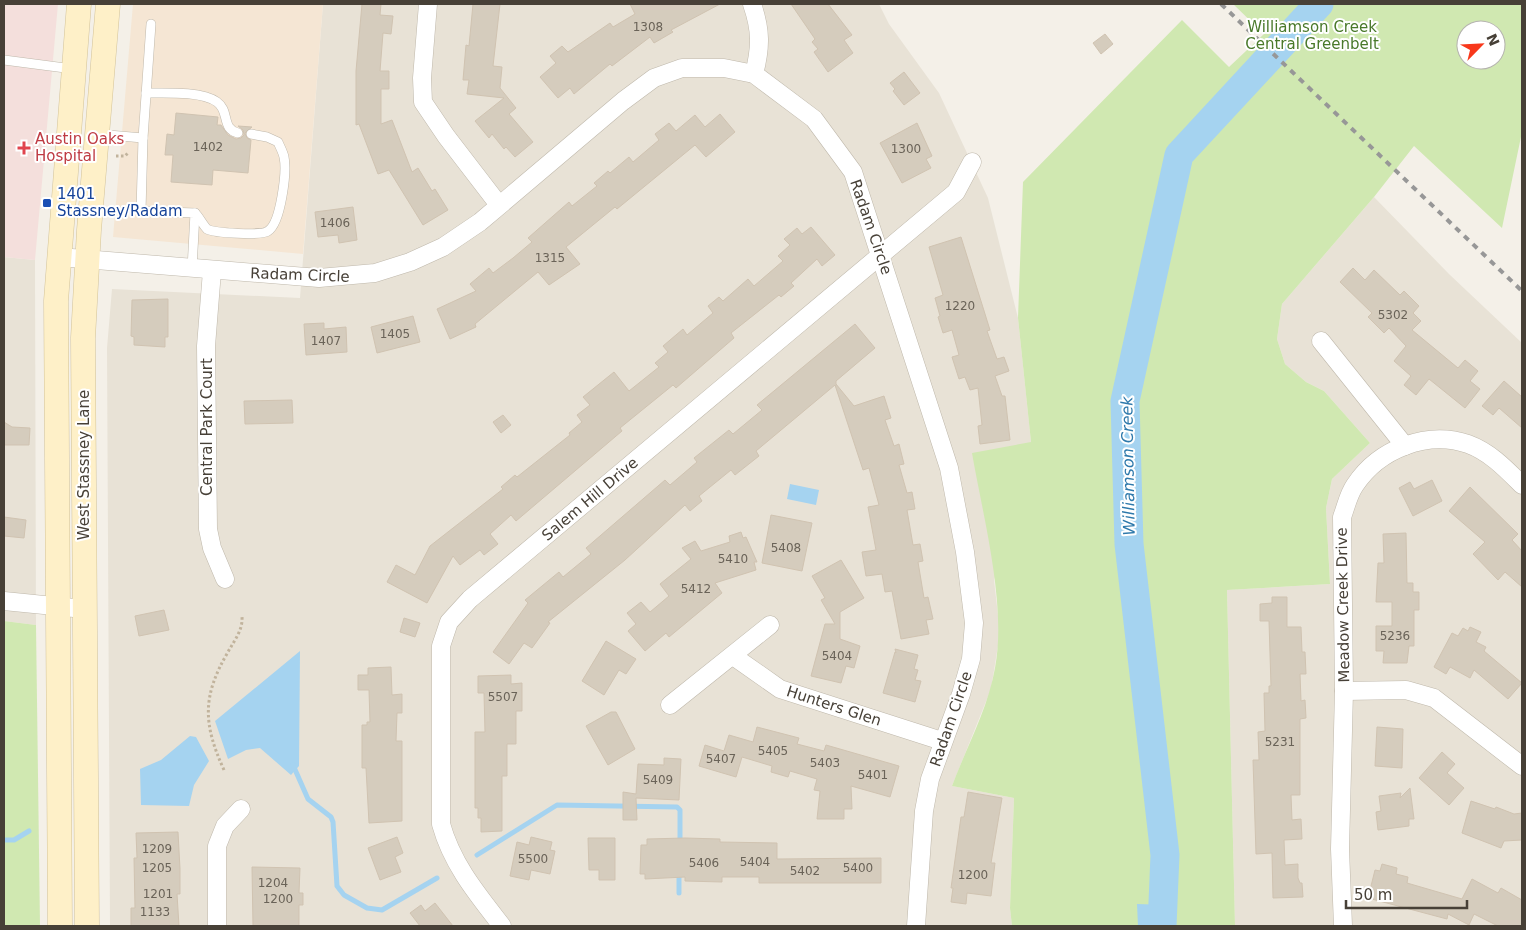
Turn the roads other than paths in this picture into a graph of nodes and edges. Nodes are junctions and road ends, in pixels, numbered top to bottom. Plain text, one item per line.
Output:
1 (79, 4) edge
2 (108, 4) edge
3 (428, 4) edge
4 (752, 4) edge
5 (152, 24) dead end
6 (4, 60) edge
7 (73, 69) junction
8 (754, 74) junction
9 (146, 92) junction
10 (238, 133) dead end
11 (97, 134) junction
12 (251, 134) dead end
13 (143, 138) junction
14 (972, 162) dead end
15 (499, 205) junction
16 (196, 213) junction
17 (60, 257) junction
18 (882, 257) junction
19 (87, 259) junction
20 (192, 269) junction
21 (212, 271) junction
22 (1321, 341) dead end
23 (1405, 446) junction
24 (1522, 485) edge
25 (225, 580) dead end
26 (4, 601) edge
27 (57, 606) junction
28 (84, 608) junction
29 (770, 625) dead end
30 (733, 656) junction
31 (1344, 692) junction
32 (670, 705) dead end
33 (942, 741) junction
34 (1522, 766) edge
35 (241, 809) dead end
36 (60, 926) edge
37 (86, 926) edge
38 (217, 926) edge
39 (502, 926) edge
40 (916, 926) edge
41 (1343, 926) edge

1 - 7 main road, West Stassney Lane
2 - 11 main road, West Stassney Lane
3 - 15 street
4 - 8 street
5 - 9 lane
6 - 7 lane
7 - 17 main road, West Stassney Lane
8 - 15 street, Radam Circle
8 - 18 street, Radam Circle
9 - 10 lane
9 - 13 lane
11 - 13 lane
11 - 19 main road, West Stassney Lane
12 - 16 lane
13 - 16 lane
14 - 18 street, Salem Hill Drive
15 - 21 street, Radam Circle
16 - 20 lane
17 - 19 street, Radam Circle
17 - 27 main road, West Stassney Lane
18 - 33 street, Radam Circle
18 - 39 street, Salem Hill Drive
19 - 20 street, Radam Circle
19 - 28 main road, West Stassney Lane
20 - 21 street, Radam Circle
21 - 25 street, Central Park Court
22 - 23 street
23 - 24 street, Meadow Creek Drive
23 - 31 street, Meadow Creek Drive
26 - 27 street
27 - 28 street
27 - 36 main road, West Stassney Lane
28 - 37 main road, West Stassney Lane
29 - 30 street
30 - 32 street
30 - 33 street, Hunters Glen
31 - 34 street
31 - 41 street, Meadow Creek Drive
33 - 40 street, Radam Circle
35 - 38 street

